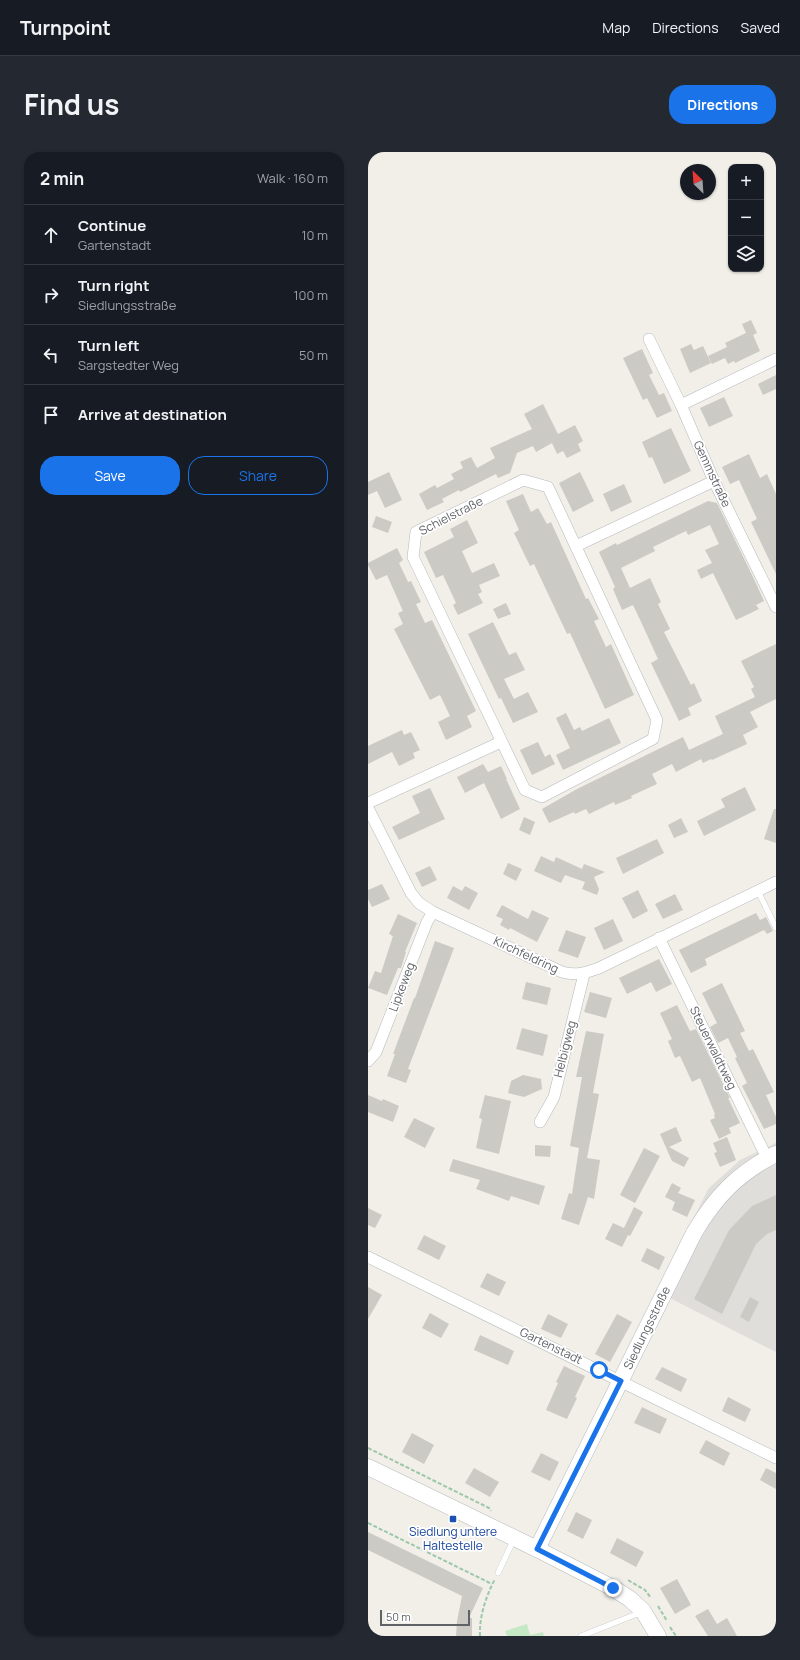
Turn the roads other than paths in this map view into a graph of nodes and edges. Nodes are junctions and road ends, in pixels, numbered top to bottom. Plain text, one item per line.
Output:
1 (650, 339) dead end
2 (776, 360) edge
3 (681, 405) junction
4 (714, 480) junction
5 (576, 546) junction
6 (776, 607) edge
7 (501, 742) junction
8 (368, 803) edge
9 (368, 808) edge
10 (776, 882) edge
11 (758, 891) junction
12 (433, 912) junction
13 (776, 928) edge
14 (659, 938) junction
15 (584, 974) junction
16 (368, 1061) edge
17 (540, 1122) dead end
18 (772, 1156) edge
19 (368, 1257) edge
20 (621, 1381) junction
21 (776, 1458) edge
22 (368, 1467) edge
23 (514, 1538) junction
24 (537, 1549) junction
25 (498, 1573) road end
26 (643, 1611) junction
27 (581, 1636) edge
28 (658, 1636) edge

1 - 3 street, Gemmstraße
2 - 3 street
3 - 4 street, Gemmstraße
4 - 5 street
4 - 6 street, Gemmstraße
5 - 7 street, Schielstraße
5 - 7 street, Schielstraße
7 - 8 street
9 - 12 street, Kirchfeldring
10 - 11 street, Kirchfeldring
11 - 13 lane
11 - 14 street, Kirchfeldring
12 - 15 street, Kirchfeldring
12 - 16 street, Lipkeweg
14 - 15 street, Kirchfeldring
14 - 18 street, Steuerwaldtweg
15 - 17 street, Helbigweg
18 - 20 street, Siedlungsstraße
19 - 20 street, Gartenstadt
20 - 21 street, Gartenstadt
20 - 24 street, Siedlungsstraße
22 - 23 street
23 - 24 street
23 - 25 lane
24 - 26 street
26 - 27 lane
26 - 28 street

